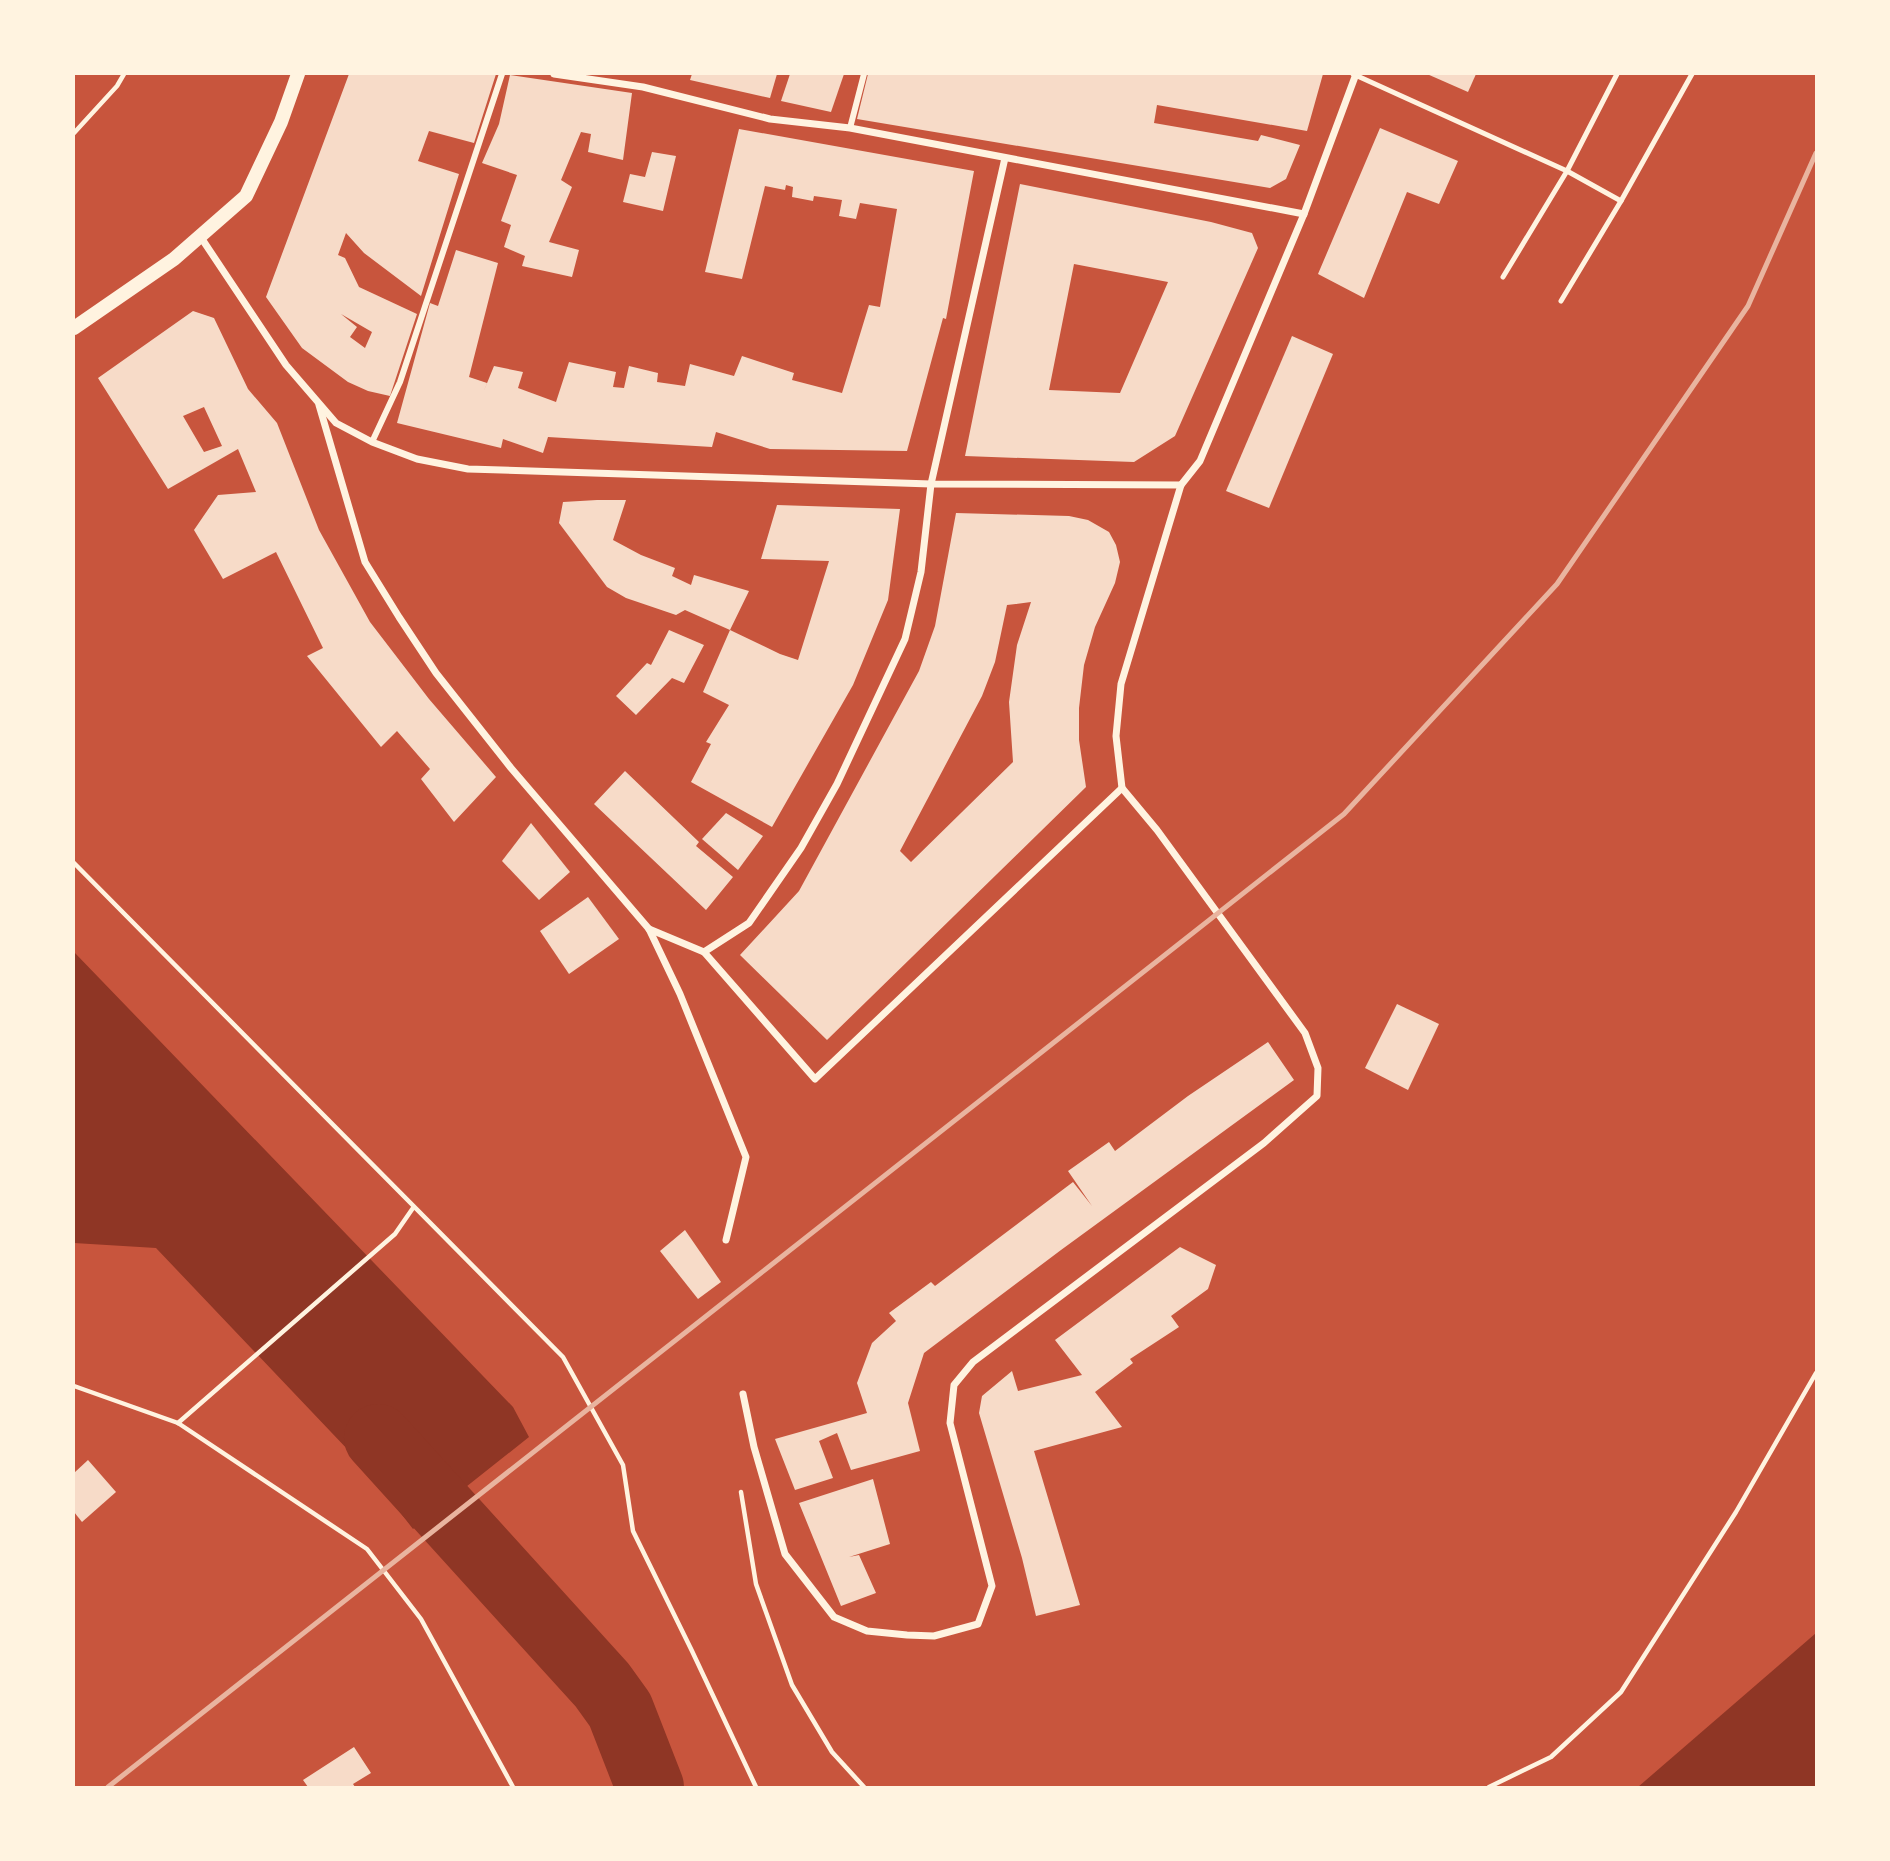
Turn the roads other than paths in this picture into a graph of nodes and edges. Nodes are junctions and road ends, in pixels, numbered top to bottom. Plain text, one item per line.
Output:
1 (298, 74) edge
2 (502, 74) edge
3 (554, 74) edge
4 (864, 74) edge
5 (1355, 74) edge
6 (1617, 74) edge
7 (1692, 74) edge
8 (850, 128) junction
9 (1005, 158) junction
10 (1567, 171) junction
11 (1622, 201) junction
12 (1304, 214) junction
13 (200, 236) junction
14 (1503, 277) dead end
15 (1561, 301) dead end
16 (74, 328) edge
17 (317, 401) junction
18 (372, 442) junction
19 (931, 484) junction
20 (1181, 485) junction
21 (1122, 788) junction
22 (649, 929) junction
23 (704, 952) junction
24 (726, 1240) dead end
25 (743, 1394) dead end

1 - 13 main road
2 - 18 street
3 - 8 street
4 - 8 street
5 - 10 lane
5 - 12 street
6 - 10 lane
7 - 11 lane
8 - 9 street
9 - 12 street
9 - 19 street
10 - 11 lane
10 - 14 lane
11 - 15 lane
12 - 20 street
13 - 16 main road
13 - 17 street
17 - 18 street
17 - 22 street
18 - 19 street
19 - 20 street
19 - 23 street
20 - 21 street
21 - 23 street
21 - 25 street
22 - 23 street
22 - 24 street

